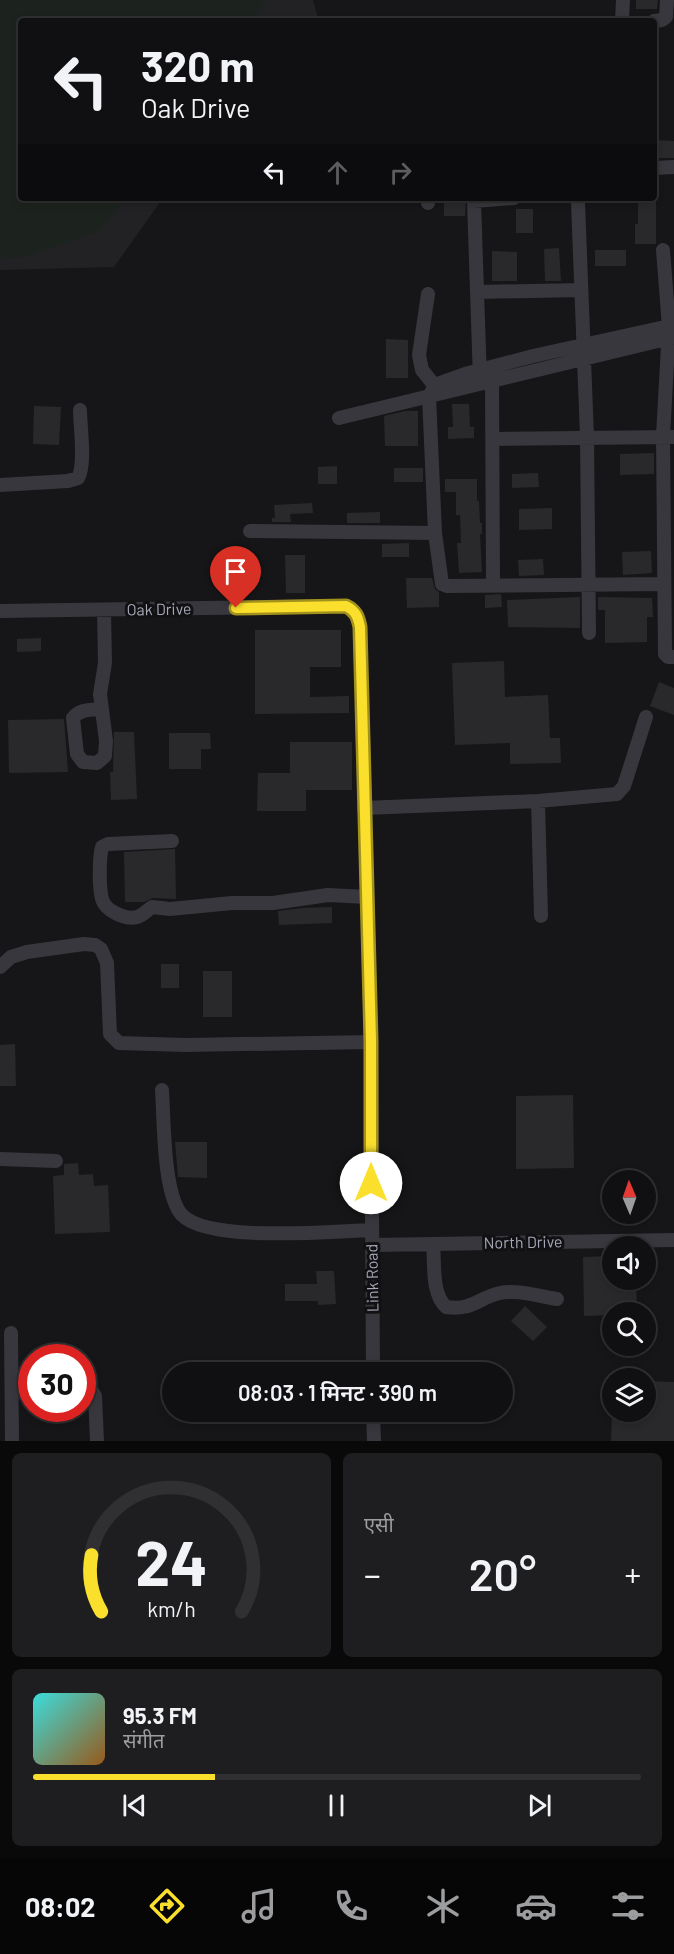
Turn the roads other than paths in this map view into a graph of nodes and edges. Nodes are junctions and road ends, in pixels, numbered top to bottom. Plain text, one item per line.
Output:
1 (622, 0) edge
2 (667, 0) edge
3 (622, 18) edge
4 (657, 21) edge
5 (674, 167) edge
6 (657, 168) edge
7 (475, 201) edge
8 (578, 201) edge
9 (663, 250) dead end
10 (581, 290) junction
11 (477, 292) junction
12 (428, 294) dead end
13 (671, 332) edge
14 (584, 352) junction
15 (484, 378) junction
16 (432, 391) junction
17 (80, 410) dead end
18 (339, 418) dead end
19 (669, 436) edge
20 (587, 437) junction
21 (494, 439) junction
22 (0, 485) edge
23 (250, 531) dead end
24 (435, 533) junction
25 (663, 584) junction
26 (493, 585) junction
27 (589, 585) junction
28 (104, 610) junction
29 (354, 610) joint
30 (0, 611) edge
31 (589, 633) dead end
32 (674, 657) edge
33 (102, 710) dead end
34 (646, 717) dead end
35 (538, 801) junction
36 (364, 808) junction
37 (172, 841) dead end
38 (367, 897) junction
39 (541, 916) dead end
40 (0, 967) edge
41 (371, 1041) junction
42 (162, 1090) dead end
43 (0, 1159) edge
44 (56, 1161) dead end
45 (372, 1230) junction
46 (674, 1240) edge
47 (433, 1244) junction
48 (372, 1245) junction
49 (557, 1299) dead end
50 (11, 1333) dead end
51 (373, 1362) edge
52 (12, 1386) junction
53 (18, 1386) edge
54 (96, 1411) edge
55 (373, 1422) edge
56 (12, 1441) edge
57 (98, 1441) edge
58 (374, 1441) edge

1 - 3 street
2 - 4 street
5 - 6 street
7 - 11 street
8 - 10 street
9 - 13 street
10 - 11 street
10 - 14 street
11 - 15 street
12 - 16 street
13 - 14 street
13 - 19 street
14 - 15 street
14 - 20 street
15 - 16 street
15 - 21 street
16 - 18 street
16 - 24 street
17 - 22 street
19 - 20 street
19 - 25 street
20 - 21 street
20 - 27 street
21 - 26 street
23 - 24 street
24 - 26 street
25 - 27 street
25 - 32 street
26 - 27 street
27 - 31 street
28 - 29 street, Oak Drive
28 - 30 street, Oak Drive
28 - 33 street
29 - 36 street, Link Road
34 - 35 street
35 - 36 street
35 - 39 street
36 - 38 street, Link Road
37 - 38 street
38 - 41 street, Link Road
40 - 41 street
41 - 45 street, Link Road
42 - 45 street
43 - 44 street
45 - 48 street, Link Road
46 - 47 street, North Drive
47 - 48 street, North Drive
47 - 49 street
48 - 51 street, Link Road
50 - 52 street
52 - 53 street
52 - 56 street
54 - 57 street
55 - 58 street

